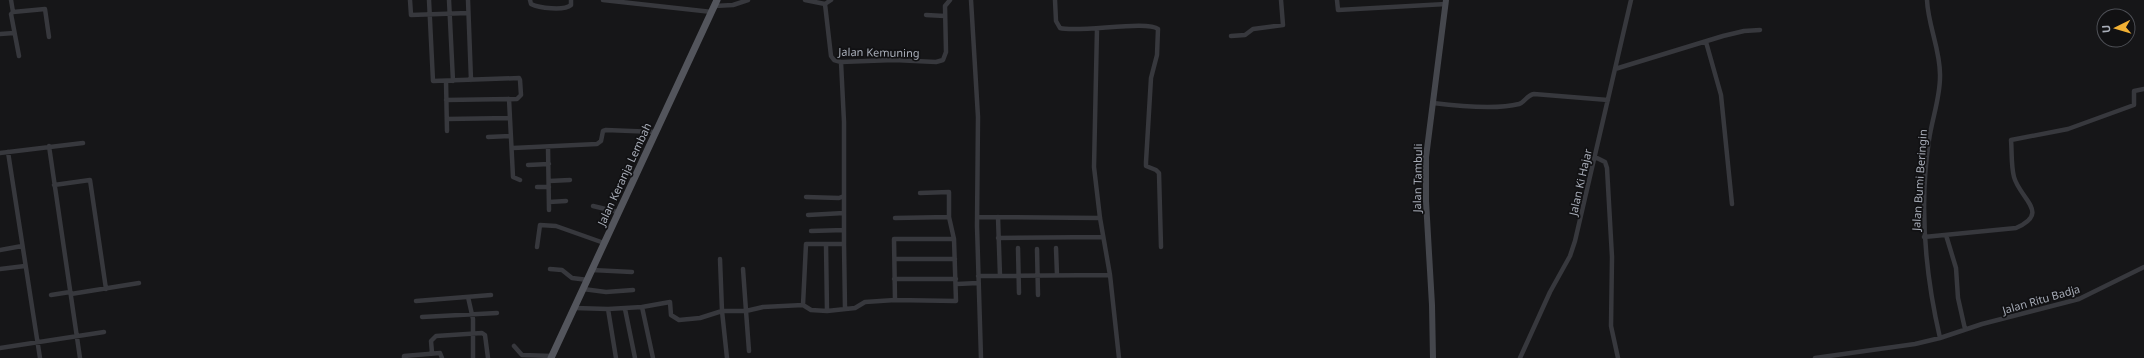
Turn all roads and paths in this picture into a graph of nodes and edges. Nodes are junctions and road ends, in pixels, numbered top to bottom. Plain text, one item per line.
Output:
1 (11, 0) edge
2 (410, 0) edge
3 (429, 0) edge
4 (449, 0) edge
5 (468, 0) edge
6 (530, 0) edge
7 (571, 0) edge
8 (603, 0) edge
9 (748, 0) edge
10 (805, 0) edge
11 (831, 0) edge
12 (950, 0) edge
13 (971, 0) edge
14 (1055, 0) edge
15 (1281, 0) edge
16 (1337, 0) edge
17 (1631, 0) edge
18 (1927, 0) edge
19 (1446, 2) edge
20 (825, 4) junction
21 (714, 6) edge
22 (13, 12) junction
23 (450, 13) junction
24 (468, 13) junction
25 (430, 14) junction
26 (926, 15) dead end
27 (945, 16) junction
28 (1097, 29) junction
29 (1760, 30) dead end
30 (14, 33) junction
31 (0, 34) edge
32 (1231, 36) dead end
33 (49, 37) dead end
34 (1706, 42) junction
35 (18, 56) dead end
36 (841, 62) junction
37 (1615, 69) junction
38 (453, 80) junction
39 (471, 80) junction
40 (446, 81) junction
41 (2144, 89) edge
42 (509, 99) junction
43 (446, 100) junction
44 (1608, 100) junction
45 (1433, 104) junction
46 (510, 118) junction
47 (447, 119) junction
48 (447, 131) dead end
49 (656, 132) junction
50 (511, 136) junction
51 (488, 137) dead end
52 (83, 143) dead end
53 (49, 146) junction
54 (548, 147) junction
55 (513, 148) junction
56 (8, 152) junction
57 (0, 154) edge
58 (1595, 157) junction
59 (549, 164) junction
60 (528, 165) dead end
61 (520, 180) dead end
62 (570, 180) dead end
63 (549, 181) junction
64 (54, 185) junction
65 (537, 187) dead end
66 (549, 187) junction
67 (920, 193) dead end
68 (844, 196) junction
69 (806, 197) dead end
70 (566, 201) dead end
71 (549, 202) junction
72 (1732, 204) dead end
73 (593, 206) dead end
74 (549, 210) dead end
75 (618, 212) junction
76 (844, 213) junction
77 (808, 215) dead end
78 (949, 217) junction
79 (978, 217) junction
80 (998, 217) junction
81 (895, 218) dead end
82 (1100, 218) junction
83 (844, 230) junction
84 (811, 231) dead end
85 (1946, 235) junction
86 (1104, 237) junction
87 (1924, 237) junction
88 (998, 238) junction
89 (954, 239) junction
90 (604, 243) junction
91 (826, 244) junction
92 (844, 244) junction
93 (22, 246) junction
94 (537, 247) dead end
95 (1161, 247) dead end
96 (1018, 248) dead end
97 (1056, 248) dead end
98 (1037, 249) dead end
99 (0, 250) edge
100 (894, 259) junction
101 (955, 259) junction
102 (720, 260) dead end
103 (25, 266) junction
104 (2144, 266) edge
105 (0, 269) edge
106 (550, 269) dead end
107 (743, 269) dead end
108 (592, 270) junction
109 (632, 272) dead end
110 (1019, 275) junction
111 (1038, 275) junction
112 (1057, 275) junction
113 (1110, 275) junction
114 (978, 276) junction
115 (1000, 276) junction
116 (894, 279) junction
117 (588, 280) junction
118 (956, 281) junction
119 (139, 283) dead end
120 (978, 284) junction
121 (106, 289) junction
122 (583, 290) junction
123 (633, 290) dead end
124 (71, 293) junction
125 (1019, 293) dead end
126 (51, 295) dead end
127 (491, 295) dead end
128 (1038, 295) dead end
129 (468, 297) junction
130 (895, 300) junction
131 (416, 301) dead end
132 (803, 305) junction
133 (642, 307) junction
134 (575, 308) junction
135 (608, 309) junction
136 (625, 309) junction
137 (845, 309) junction
138 (722, 311) junction
139 (746, 311) junction
140 (827, 311) junction
141 (497, 313) dead end
142 (472, 315) junction
143 (422, 317) dead end
144 (1965, 329) junction
145 (104, 332) dead end
146 (472, 333) junction
147 (77, 336) junction
148 (1940, 338) junction
149 (38, 342) junction
150 (514, 346) dead end
151 (0, 348) edge
152 (749, 351) dead end
153 (432, 354) junction
154 (404, 357) edge
155 (551, 357) edge
156 (40, 358) edge
157 (80, 358) edge
158 (442, 358) edge
159 (472, 358) edge
160 (488, 358) edge
161 (616, 358) edge
162 (635, 358) edge
163 (653, 358) edge
164 (727, 358) edge
165 (981, 358) edge
166 (1119, 358) edge
167 (1433, 358) edge
168 (1520, 358) edge
169 (1618, 358) edge
170 (1816, 358) edge

1 - 22 street
2 - 25 street
3 - 25 street
4 - 23 street
5 - 24 street
6 - 7 street
8 - 21 street
9 - 21 street
10 - 20 street
11 - 20 street
12 - 27 street, Jalan Kemuning
13 - 79 street
14 - 28 street
15 - 32 street
16 - 19 street
17 - 37 street, Jalan Ki Hajar
18 - 87 street, Jalan Bumi Beringin
19 - 45 street, Jalan Tambuli
20 - 36 street, Jalan Kemuning
21 - 49 main road, Jalan Keranja Lembah
22 - 30 street
22 - 33 street
23 - 24 street
23 - 25 street
23 - 38 street
24 - 39 street
25 - 40 street
26 - 27 street
27 - 36 street, Jalan Kemuning
28 - 82 street
28 - 95 street
29 - 34 street
30 - 31 street
30 - 35 street
34 - 37 street
34 - 72 street
36 - 68 street
37 - 44 street, Jalan Ki Hajar
38 - 39 street
38 - 40 street
39 - 42 street
40 - 43 street
41 - 85 street
42 - 43 street
42 - 46 street
43 - 47 street
44 - 45 street
44 - 58 street, Jalan Ki Hajar
45 - 167 street, Jalan Tambuli
46 - 47 street
46 - 50 street
47 - 48 street
49 - 54 street
49 - 75 main road, Jalan Keranja Lembah
50 - 51 street
50 - 55 street
52 - 53 street
53 - 56 street
53 - 64 street
54 - 55 street
54 - 59 street
55 - 61 street
56 - 57 street
56 - 93 street
58 - 168 street, Jalan Ki Hajar
58 - 169 street
59 - 60 street
59 - 63 street
62 - 63 street
63 - 66 street
64 - 121 street
64 - 124 street
65 - 66 street
66 - 71 street
67 - 78 street
68 - 69 street
68 - 76 street
70 - 71 street
71 - 74 street
73 - 75 street
75 - 90 main road, Jalan Keranja Lembah
76 - 77 street
76 - 83 street
78 - 81 street
78 - 89 street
79 - 80 street
79 - 114 street
80 - 82 street
80 - 88 street
82 - 86 street
83 - 84 street
83 - 92 street
85 - 87 street
85 - 144 street
86 - 88 street
86 - 113 street
87 - 148 street, Jalan Bumi Beringin
88 - 115 street
89 - 100 street
89 - 101 street
90 - 94 street
90 - 108 main road, Jalan Keranja Lembah
91 - 92 street
91 - 132 street
91 - 140 street
92 - 137 street
93 - 99 street
93 - 103 street
96 - 110 street
97 - 112 street
98 - 111 street
100 - 101 street
100 - 116 street
101 - 118 street
102 - 138 street
103 - 105 street
103 - 149 street
104 - 144 street, Jalan Ritu Badja
106 - 117 street
107 - 139 street
108 - 109 street
108 - 117 main road, Jalan Keranja Lembah
110 - 111 street
110 - 115 street
110 - 125 street
111 - 112 street
111 - 128 street
112 - 113 street
113 - 166 street
114 - 115 street
114 - 120 street
116 - 118 street
116 - 130 street
117 - 122 main road, Jalan Keranja Lembah
118 - 120 street
118 - 130 street
119 - 121 street
120 - 165 street
121 - 124 street
122 - 123 street
122 - 134 main road, Jalan Keranja Lembah
124 - 126 street
124 - 147 street
127 - 129 street
129 - 131 street
129 - 142 street
130 - 137 street
132 - 139 street
132 - 140 street
133 - 136 street
133 - 138 street
133 - 163 street
134 - 135 street
134 - 155 main road, Jalan Keranja Lembah
135 - 136 street
135 - 161 street
136 - 162 street
137 - 140 street
138 - 139 street
138 - 164 street
139 - 152 street
141 - 142 street
142 - 143 street
142 - 146 street
144 - 148 street, Jalan Ritu Badja
145 - 147 street
146 - 153 street
146 - 159 street
146 - 160 street
147 - 149 street
147 - 157 street
148 - 170 street, Jalan Ritu Badja
149 - 151 street
149 - 156 street
150 - 155 street
153 - 154 street
153 - 158 street

